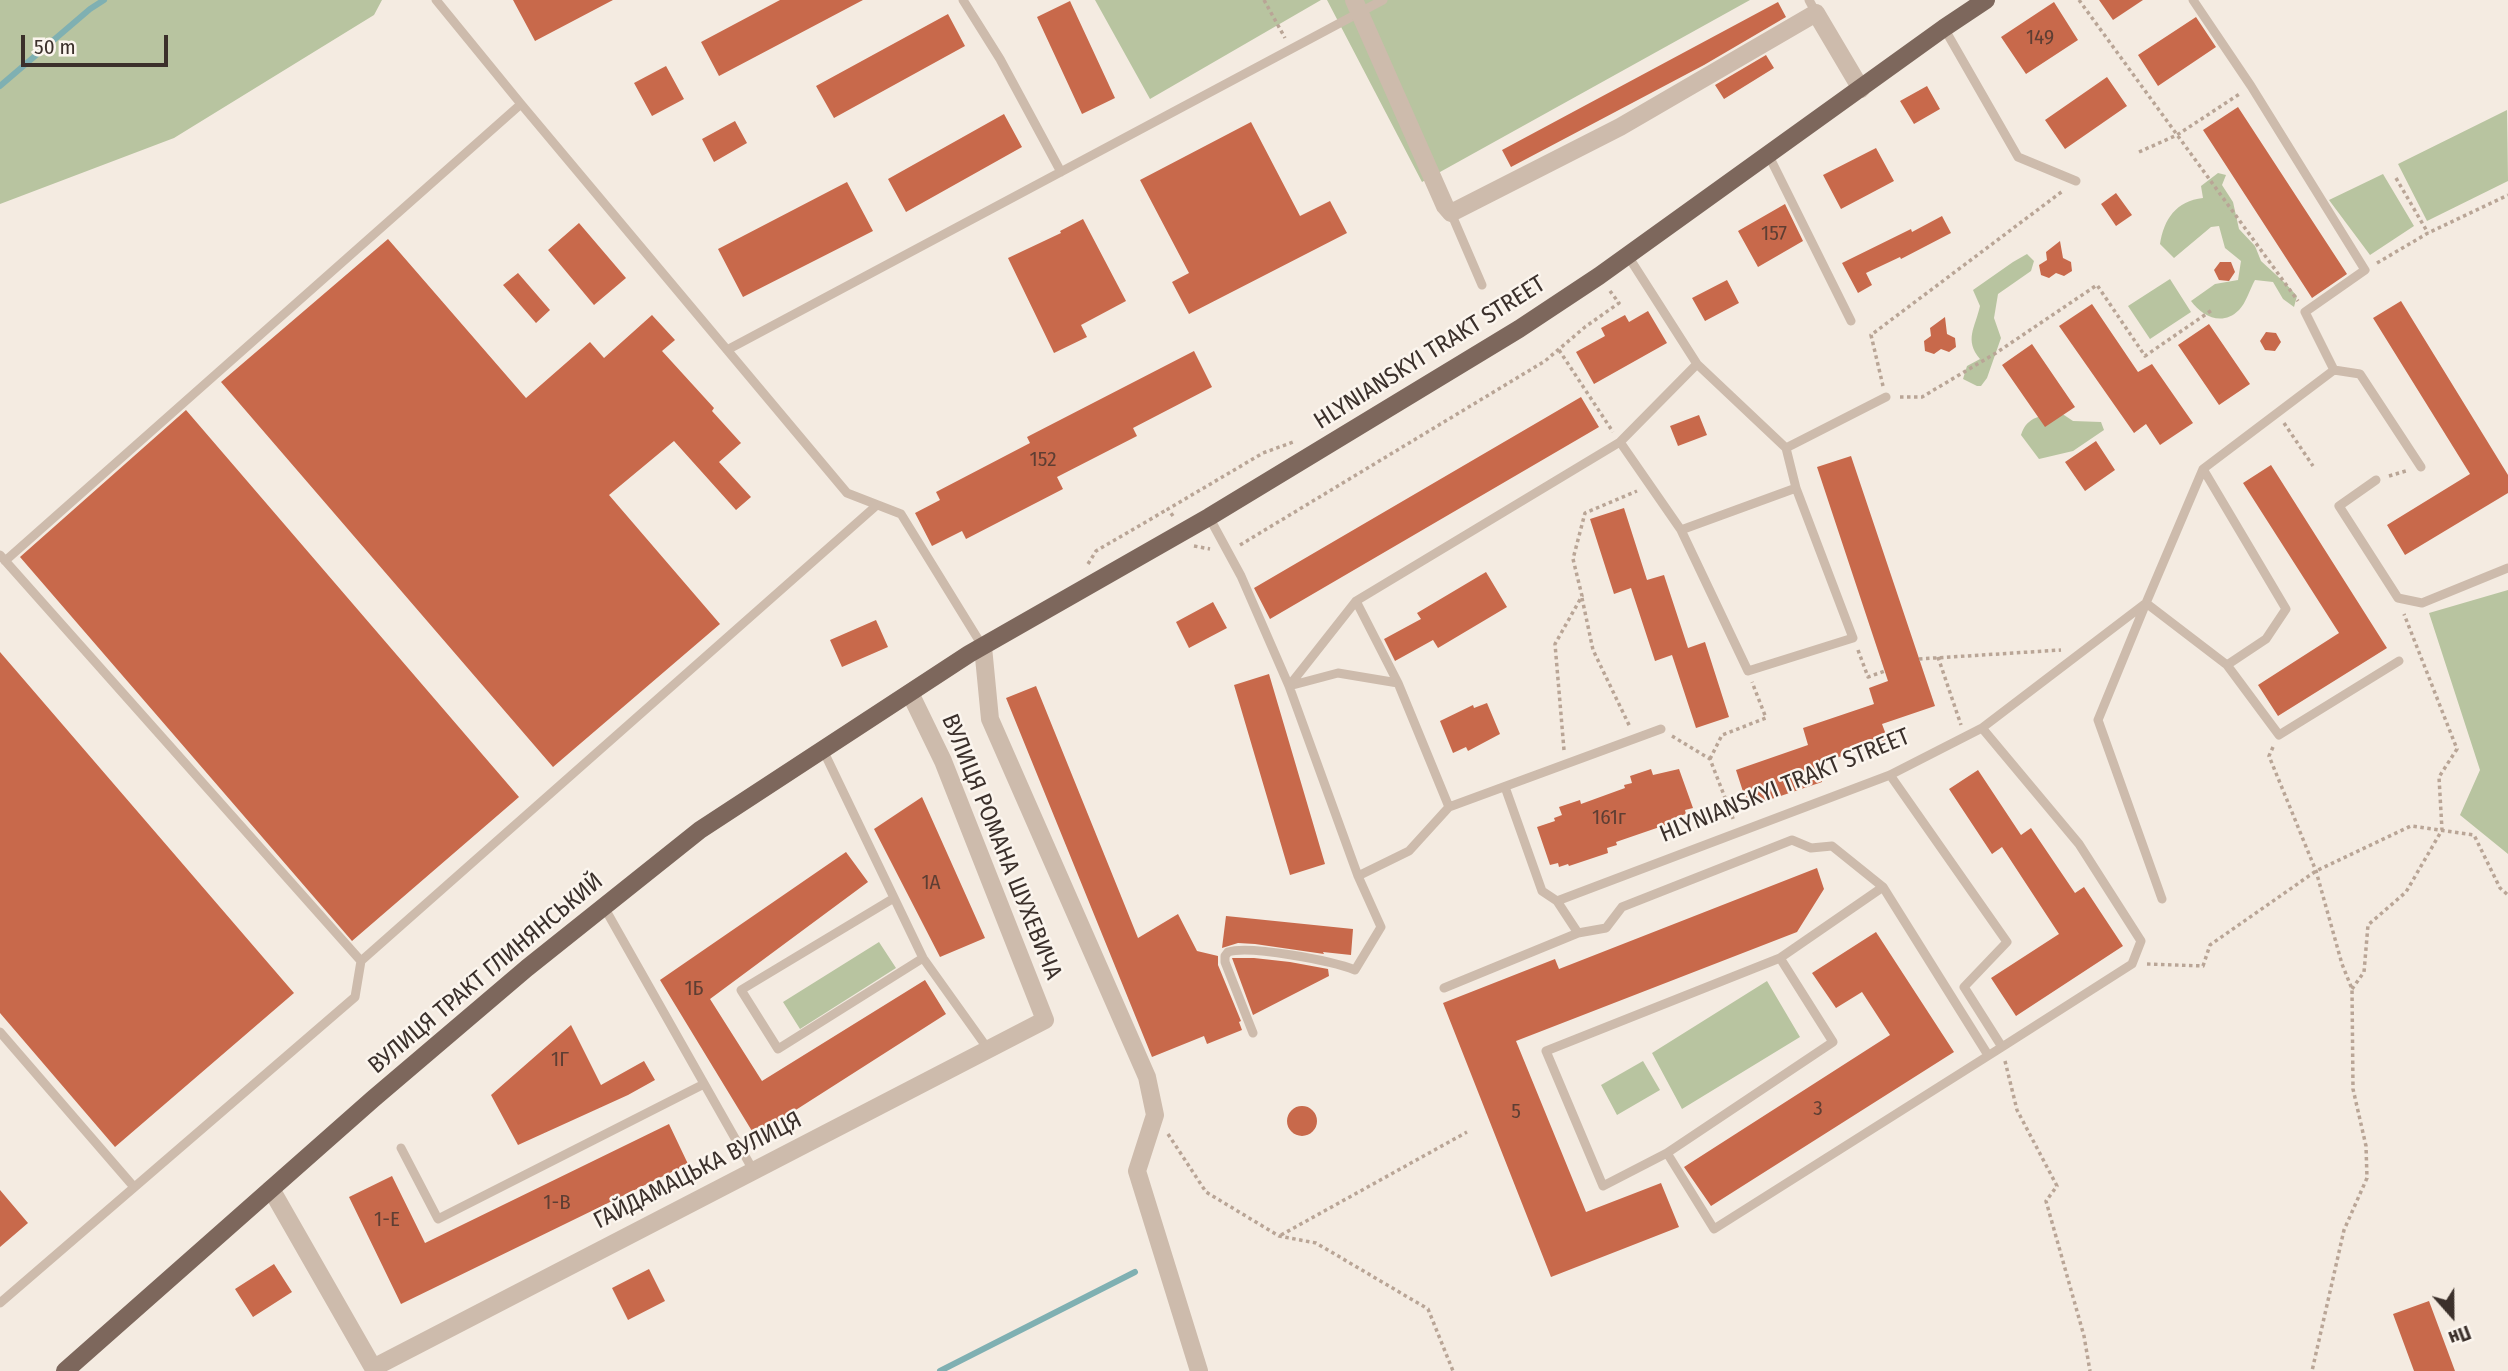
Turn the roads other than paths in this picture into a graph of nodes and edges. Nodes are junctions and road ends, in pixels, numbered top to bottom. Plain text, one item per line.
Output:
1 (436, 0) edge
2 (963, 0) edge
3 (1383, 0) edge
4 (1986, 0) edge
5 (2193, 0) edge
6 (1357, 6) edge
7 (1812, 6) edge
8 (1944, 27) junction
9 (1861, 89) junction
10 (521, 104) junction
11 (1769, 154) junction
12 (1061, 172) junction
13 (2076, 181) road end
14 (1451, 213) junction
15 (1628, 256) junction
16 (1482, 285) dead end
17 (1852, 321) dead end
18 (727, 349) junction
19 (1697, 364) junction
20 (2334, 370) junction
21 (1886, 397) road end
22 (1620, 442) junction
23 (1786, 448) junction
24 (2421, 467) road end
25 (2203, 469) junction
26 (2376, 480) road end
27 (1796, 488) junction
28 (877, 505) junction
29 (1209, 517) junction
30 (1681, 530) junction
31 (3, 558) edge
32 (2508, 568) edge
33 (1356, 601) junction
34 (2146, 603) junction
35 (976, 650) junction
36 (2399, 661) dead end
37 (2227, 665) junction
38 (1398, 683) junction
39 (1289, 686) junction
40 (910, 692) junction
41 (1982, 728) junction
42 (1661, 729) road end
43 (823, 750) junction
44 (1890, 775) junction
45 (1505, 788) junction
46 (1449, 807) junction
47 (1359, 876) junction
48 (1883, 887) junction
49 (894, 898) junction
50 (2162, 899) dead end
51 (1557, 901) junction
52 (604, 907) junction
53 (1578, 933) junction
54 (923, 958) junction
55 (1780, 958) junction
56 (361, 961) junction
57 (1444, 988) dead end
58 (1045, 1020) joint
59 (0, 1032) edge
60 (1253, 1033) dead end
61 (2002, 1047) junction
62 (988, 1049) junction
63 (1989, 1055) junction
64 (704, 1084) junction
65 (401, 1148) dead end
66 (1667, 1153) junction
67 (753, 1170) junction
68 (134, 1187) junction
69 (271, 1189) junction
70 (0, 1303) edge
71 (374, 1369) edge
72 (1193, 1370) edge
73 (65, 1371) edge

1 - 10 lane
2 - 12 lane
3 - 6 lane
4 - 8 main road, HLYNIANSKYI TRAKT STREET
5 - 20 lane
6 - 12 lane
6 - 14 street
7 - 9 street
7 - 14 street
8 - 9 main road, HLYNIANSKYI TRAKT STREET
8 - 13 lane
9 - 11 main road, HLYNIANSKYI TRAKT STREET
10 - 18 lane
10 - 31 lane
11 - 15 main road, HLYNIANSKYI TRAKT STREET
11 - 17 lane
12 - 18 lane
14 - 16 lane
15 - 19 lane
15 - 29 main road, HLYNIANSKYI TRAKT STREET
18 - 28 lane
19 - 22 lane
19 - 23 lane
20 - 24 lane
20 - 25 lane, HLYNIANSKYI TRAKT STREET
21 - 23 lane
22 - 30 lane
22 - 33 lane
23 - 27 lane
25 - 34 lane, HLYNIANSKYI TRAKT STREET
25 - 37 lane
26 - 32 lane
27 - 30 lane
27 - 30 lane
28 - 35 lane
28 - 56 lane
29 - 35 main road, HLYNIANSKYI TRAKT STREET
29 - 39 lane
31 - 56 lane
33 - 38 lane
33 - 39 lane
34 - 37 lane
34 - 41 lane, HLYNIANSKYI TRAKT STREET
34 - 50 lane
35 - 40 main road, ВУЛИЦЯ ТРАКТ ГЛИНЯНСЬКИЙ
35 - 72 street
36 - 37 lane
38 - 39 lane
38 - 46 lane
39 - 47 lane
40 - 43 main road, ВУЛИЦЯ ТРАКТ ГЛИНЯНСЬКИЙ
40 - 58 street, ВУЛИЦЯ РОМАНА ШУХЕВИЧА
41 - 44 lane, HLYNIANSKYI TRAKT STREET
41 - 61 lane
42 - 45 lane
43 - 49 lane
43 - 52 main road, ВУЛИЦЯ ТРАКТ ГЛИНЯНСЬКИЙ
44 - 51 lane, HLYNIANSKYI TRAKT STREET
44 - 61 lane
45 - 46 lane
45 - 51 lane
46 - 47 lane
47 - 60 lane
48 - 53 lane
48 - 55 lane
48 - 63 lane
49 - 54 lane
49 - 54 lane
51 - 53 lane
52 - 64 lane
52 - 69 main road, ВУЛИЦЯ ТРАКТ ГЛИНЯНСЬКИЙ
53 - 57 lane
54 - 62 lane
55 - 66 lane
55 - 66 lane
56 - 68 lane
58 - 62 street, ГАЙДАМАЦЬКА ВУЛИЦЯ
59 - 68 lane
61 - 63 lane
62 - 67 street, ГАЙДАМАЦЬКА ВУЛИЦЯ
63 - 66 lane
64 - 65 lane
64 - 67 lane
67 - 71 street, ГАЙДАМАЦЬКА ВУЛИЦЯ
68 - 70 lane
69 - 71 street
69 - 73 main road, ВУЛИЦЯ ТРАКТ ГЛИНЯНСЬКИЙ

